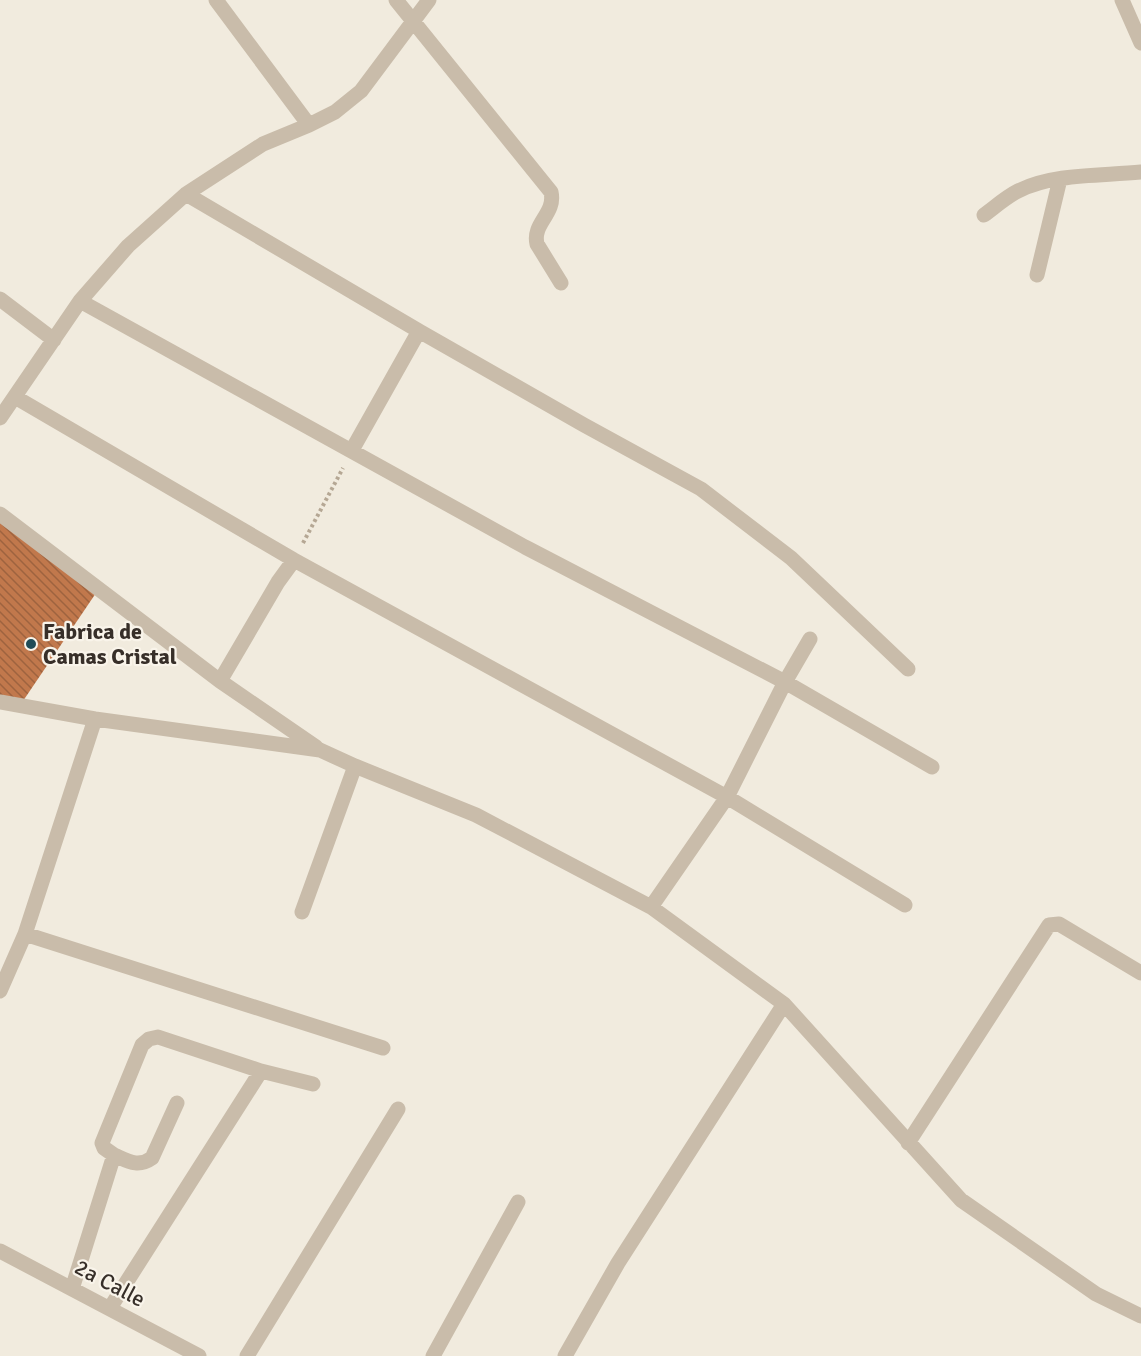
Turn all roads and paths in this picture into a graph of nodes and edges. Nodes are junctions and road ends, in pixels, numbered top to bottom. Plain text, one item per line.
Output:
1 (216, 0) edge
2 (396, 0) edge
3 (429, 0) edge
4 (1122, 0) edge
5 (412, 21) junction
6 (1141, 43) edge
7 (309, 125) junction
8 (1141, 172) edge
9 (1060, 179) junction
10 (186, 194) junction
11 (984, 215) dead end
12 (1037, 274) dead end
13 (561, 283) dead end
14 (0, 298) edge
15 (80, 301) junction
16 (419, 331) junction
17 (54, 340) junction
18 (15, 397) junction
19 (0, 418) edge
20 (352, 450) junction
21 (0, 514) edge
22 (294, 560) junction
23 (810, 639) dead end
24 (908, 669) dead end
25 (220, 681) junction
26 (785, 682) junction
27 (0, 702) edge
28 (94, 719) junction
29 (320, 750) junction
30 (355, 766) junction
31 (932, 767) dead end
32 (728, 797) junction
33 (905, 905) dead end
34 (651, 907) junction
35 (302, 912) dead end
36 (25, 934) junction
37 (1141, 973) edge
38 (0, 991) edge
39 (784, 1004) junction
40 (383, 1048) dead end
41 (261, 1071) junction
42 (313, 1084) dead end
43 (177, 1103) dead end
44 (398, 1109) dead end
45 (908, 1143) junction
46 (114, 1155) junction
47 (518, 1202) dead end
48 (0, 1251) edge
49 (72, 1289) junction
50 (110, 1308) junction
51 (1141, 1316) edge
52 (199, 1356) edge
53 (247, 1356) edge
54 (433, 1356) edge
55 (565, 1356) edge

1 - 7 street
2 - 5 street
3 - 5 street
4 - 6 street
5 - 7 street
5 - 13 street
7 - 10 street
8 - 9 street
9 - 11 street
9 - 12 street
10 - 15 street
10 - 16 street
14 - 17 street
15 - 17 street
15 - 20 street
16 - 20 street
16 - 24 street
17 - 18 street
18 - 19 street
18 - 22 street
20 - 22 path
20 - 26 street
21 - 25 street
22 - 25 street
22 - 32 street
23 - 26 street
25 - 29 street
26 - 31 street
26 - 32 street
27 - 28 street
28 - 29 street
28 - 36 street
29 - 30 street
30 - 34 street
30 - 35 street
32 - 33 street
32 - 34 street
34 - 39 street
36 - 38 street
36 - 40 street
37 - 45 street
39 - 45 street
39 - 55 street
41 - 42 street
41 - 46 street
41 - 50 street
43 - 46 street
44 - 53 street
45 - 51 street
46 - 49 street
47 - 54 street
48 - 49 street, 2a Calle
49 - 50 street, 2a Calle
50 - 52 street, 2a Calle

